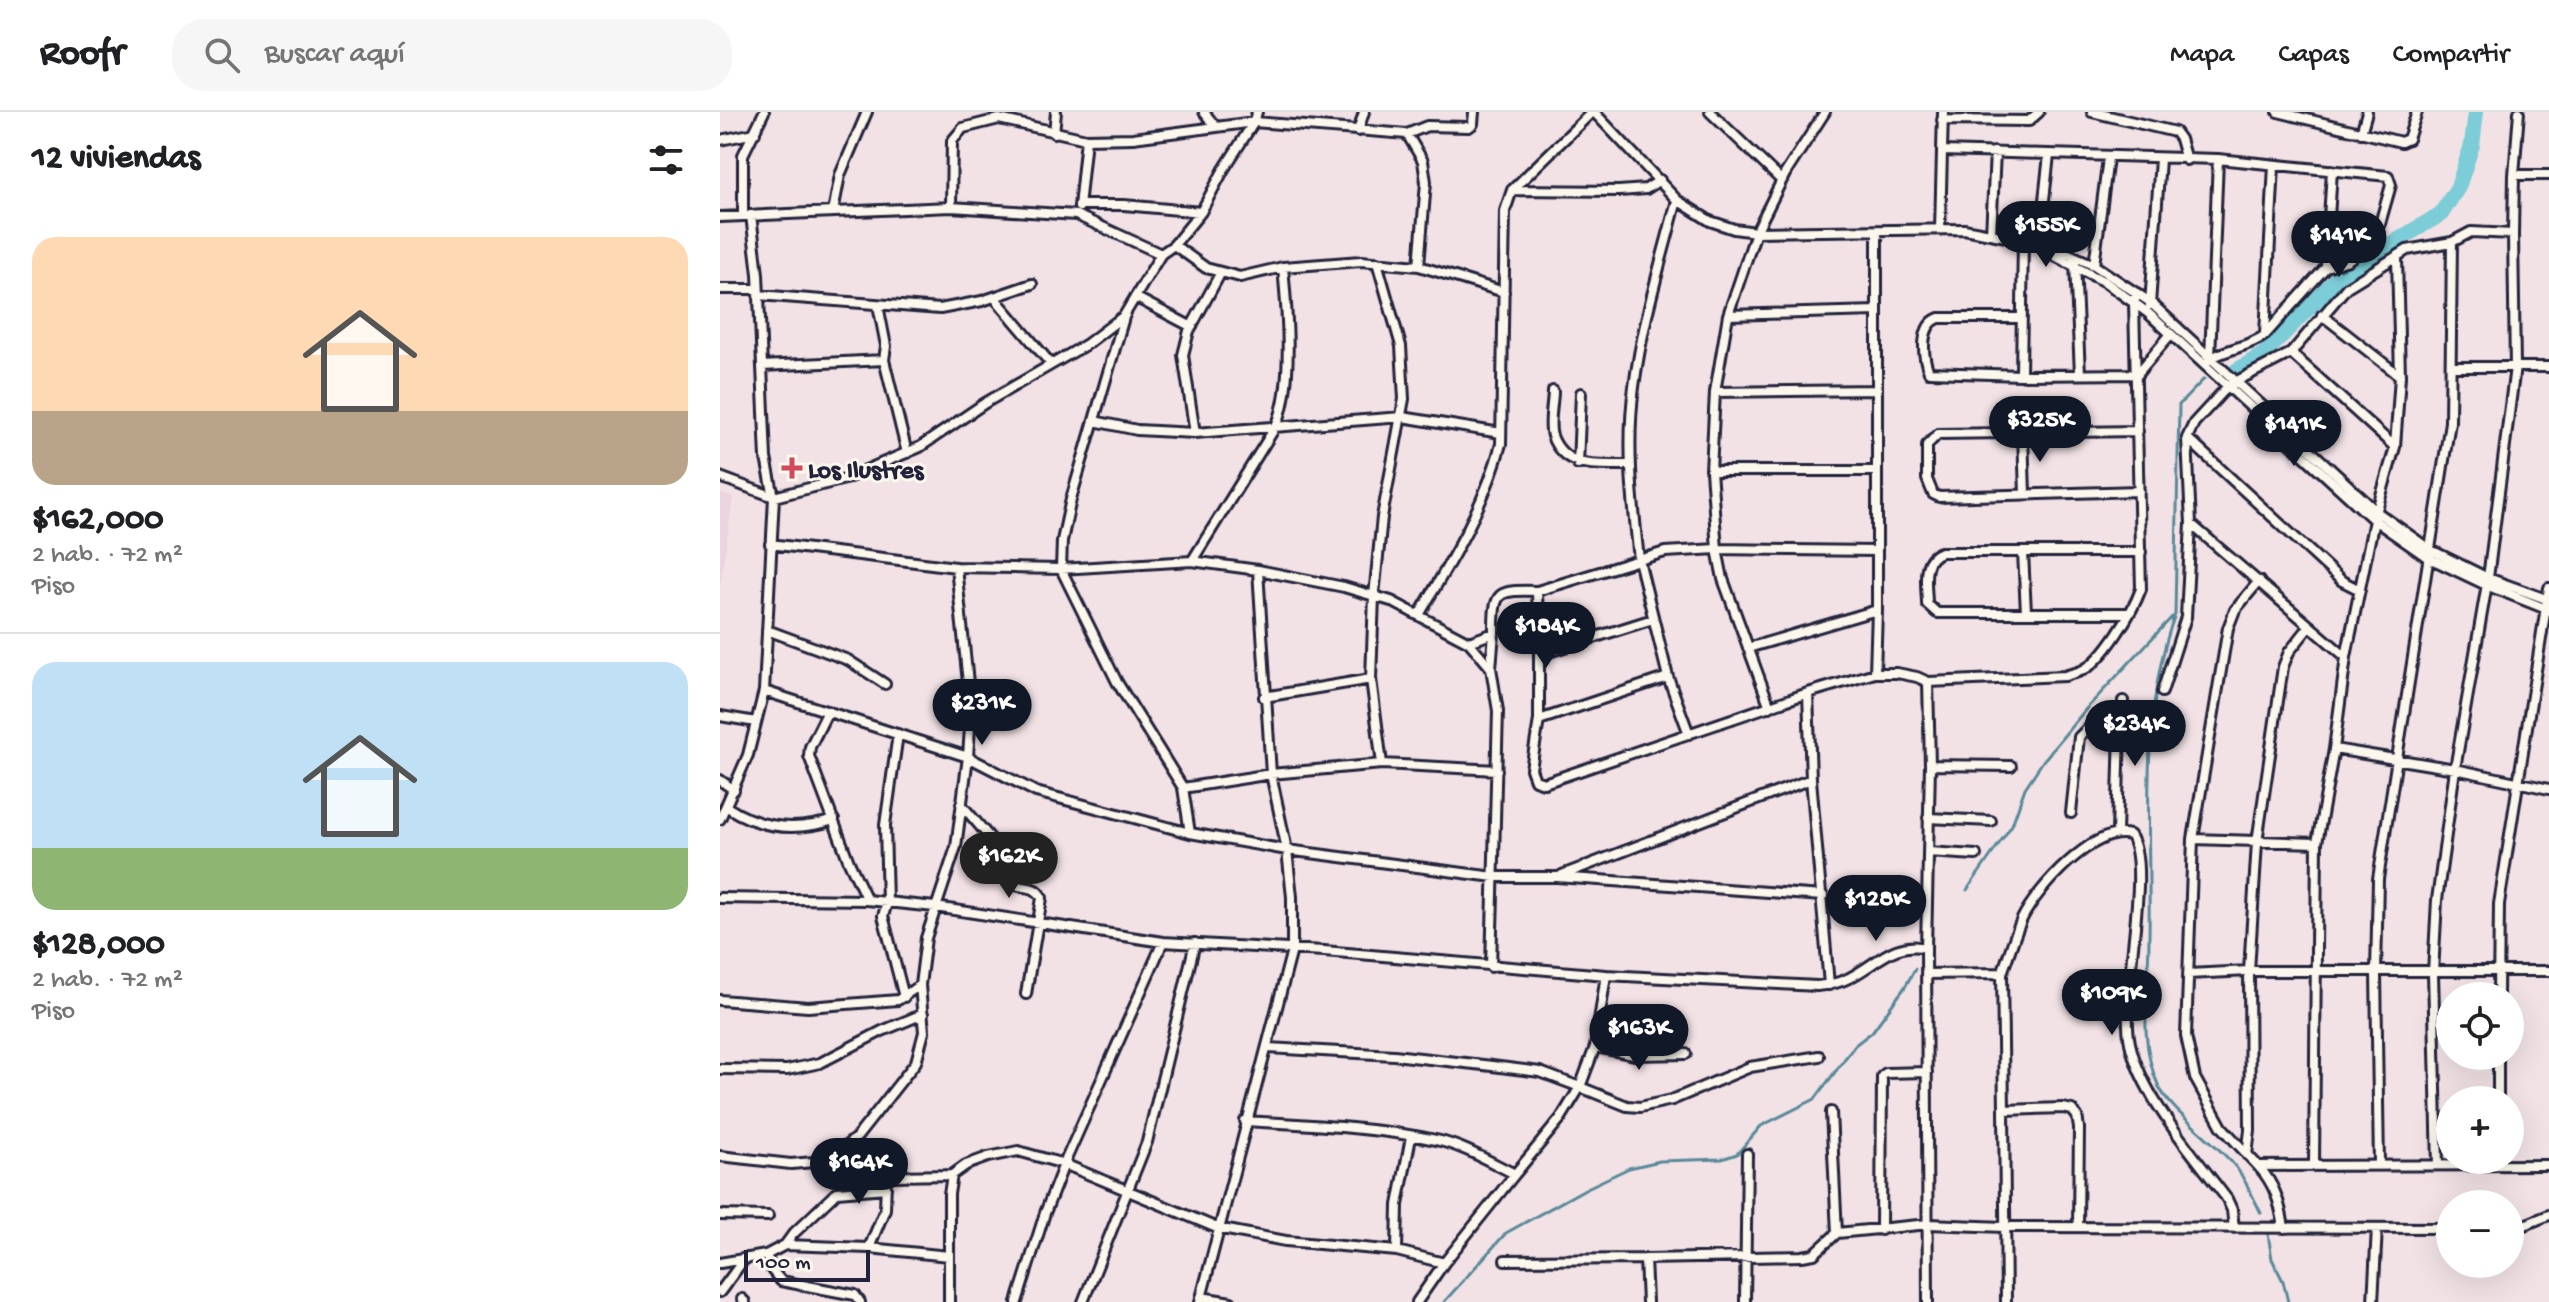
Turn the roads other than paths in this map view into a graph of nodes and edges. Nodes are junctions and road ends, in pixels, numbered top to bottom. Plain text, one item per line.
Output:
1 (764, 112) edge
2 (867, 112) edge
3 (1056, 112) edge
4 (1204, 112) edge
5 (1257, 112) edge
6 (1364, 112) edge
7 (1474, 112) edge
8 (1593, 112) edge
9 (1710, 112) edge
10 (2039, 112) edge
11 (2092, 112) edge
12 (2278, 112) edge
13 (2367, 112) edge
14 (2417, 112) edge
15 (2519, 112) edge
16 (1823, 113) edge
17 (1942, 116) edge
18 (2317, 117) edge
19 (1254, 122) junction
20 (1215, 126) junction
21 (1358, 131) junction
22 (755, 133) junction
23 (1054, 133) junction
24 (2361, 133) junction
25 (1407, 134) junction
26 (1086, 139) junction
27 (720, 140) edge
28 (1942, 151) junction
29 (1995, 152) junction
30 (2049, 155) junction
31 (2108, 158) junction
32 (2160, 159) junction
33 (2218, 159) junction
34 (2186, 160) junction
35 (2274, 165) junction
36 (2332, 170) junction
37 (2514, 175) junction
38 (2549, 175) edge
39 (1660, 180) junction
40 (1781, 180) junction
41 (1512, 190) junction
42 (1677, 200) junction
43 (1079, 205) junction
44 (951, 207) junction
45 (833, 212) junction
46 (1201, 212) junction
47 (747, 215) junction
48 (1076, 215) junction
49 (720, 217) edge
50 (1940, 230) junction
51 (1877, 231) junction
52 (1756, 232) junction
53 (1991, 234) junction
54 (2513, 234) junction
55 (2023, 239) junction
56 (2452, 242) junction
57 (1174, 245) junction
58 (2039, 245) junction
59 (1161, 254) junction
60 (2397, 258) junction
61 (2076, 261) junction
62 (1377, 262) junction
63 (2094, 265) junction
64 (1419, 266) junction
65 (1283, 267) junction
66 (2326, 267) junction
67 (1220, 274) junction
68 (1032, 284) dead end
69 (720, 289) edge
70 (758, 292) junction
71 (1504, 292) junction
72 (994, 297) junction
73 (1135, 297) junction
74 (2136, 298) junction
75 (2150, 302) junction
76 (878, 305) junction
77 (1877, 311) junction
78 (2148, 313) junction
79 (1125, 314) junction
80 (1728, 315) junction
81 (2322, 315) junction
82 (2021, 318) junction
83 (1192, 327) junction
84 (2170, 335) junction
85 (2265, 335) junction
86 (2291, 353) junction
87 (884, 360) junction
88 (2208, 361) junction
89 (1051, 364) junction
90 (762, 366) junction
91 (2451, 367) junction
92 (2515, 367) junction
93 (2549, 367) edge
94 (2080, 374) junction
95 (2138, 374) junction
96 (2021, 375) junction
97 (2400, 376) junction
98 (2233, 383) junction
99 (1877, 390) junction
100 (1553, 391) dead end
101 (1715, 392) junction
102 (1581, 393) dead end
103 (1402, 417) junction
104 (1094, 421) junction
105 (1276, 426) junction
106 (2138, 431) junction
107 (1195, 433) junction
108 (1501, 433) junction
109 (2023, 434) junction
110 (2187, 438) junction
111 (2395, 447) junction
112 (907, 453) junction
113 (1578, 464) junction
114 (1630, 465) junction
115 (1711, 471) junction
116 (1877, 471) junction
117 (720, 477) edge
118 (2139, 491) junction
119 (2025, 494) junction
120 (774, 497) junction
121 (2376, 516) junction
122 (2191, 524) junction
123 (770, 544) junction
124 (1717, 549) junction
125 (1877, 551) junction
126 (2141, 552) junction
127 (2023, 553) junction
128 (2428, 553) junction
129 (1639, 560) junction
130 (1192, 561) junction
131 (956, 567) junction
132 (1061, 569) junction
133 (1258, 570) junction
134 (2259, 581) junction
135 (2487, 581) junction
136 (2549, 588) edge
137 (2360, 590) junction
138 (1537, 591) junction
139 (1374, 596) junction
140 (2548, 604) edge
141 (1877, 610) junction
142 (2026, 612) junction
143 (2129, 613) junction
144 (1419, 615) junction
145 (1653, 619) junction
146 (2309, 627) junction
147 (767, 630) junction
148 (1494, 633) junction
149 (1469, 642) junction
150 (1748, 648) junction
151 (1539, 655) junction
152 (2346, 657) junction
153 (1491, 668) junction
154 (1875, 673) junction
155 (1668, 677) junction
156 (1371, 679) junction
157 (1928, 682) junction
158 (885, 684) dead end
159 (764, 691) junction
160 (2162, 692) dead end
161 (1808, 693) junction
162 (1264, 697) junction
163 (2123, 701) dead end
164 (1770, 707) junction
165 (828, 711) junction
166 (720, 716) edge
167 (1539, 720) junction
168 (756, 722) junction
169 (2120, 730) junction
170 (898, 734) junction
171 (1689, 734) junction
172 (2334, 749) junction
173 (968, 757) junction
174 (2397, 761) junction
175 (1382, 764) junction
176 (1930, 765) junction
177 (2011, 766) dead end
178 (2455, 769) junction
179 (1497, 770) junction
180 (1271, 774) junction
181 (1811, 779) junction
182 (720, 780) edge
183 (2517, 782) junction
184 (1183, 788) junction
185 (2549, 789) edge
186 (734, 790) junction
187 (961, 804) junction
188 (727, 807) junction
189 (2071, 813) dead end
190 (1928, 818) junction
191 (720, 819) edge
192 (834, 820) junction
193 (1991, 821) dead end
194 (1190, 833) junction
195 (2117, 833) junction
196 (2193, 839) junction
197 (2257, 842) junction
198 (2317, 843) junction
199 (1287, 850) junction
200 (1928, 852) junction
201 (1976, 855) dead end
202 (1494, 877) junction
203 (1557, 877) junction
204 (1823, 896) junction
205 (720, 898) edge
206 (867, 900) junction
207 (887, 903) junction
208 (935, 907) junction
209 (1040, 923) junction
210 (1163, 942) junction
211 (1195, 943) junction
212 (1926, 948) junction
213 (1292, 950) junction
214 (1491, 967) junction
215 (2249, 971) junction
216 (2549, 971) edge
217 (2314, 972) junction
218 (2499, 972) junction
219 (2002, 973) junction
220 (2376, 973) junction
221 (2433, 973) junction
222 (1926, 974) junction
223 (2188, 974) junction
224 (1606, 975) junction
225 (2499, 982) edge
226 (920, 985) junction
227 (1829, 985) junction
228 (1026, 994) dead end
229 (904, 997) junction
230 (720, 1000) edge
231 (923, 1014) junction
232 (1595, 1047) junction
233 (1268, 1048) junction
234 (1686, 1054) dead end
235 (1819, 1056) dead end
236 (720, 1069) edge
237 (1927, 1072) junction
238 (1580, 1087) junction
239 (2436, 1088) edge
240 (2004, 1110) junction
241 (1831, 1112) dead end
242 (1245, 1121) junction
243 (1411, 1137) junction
244 (1747, 1154) dead end
245 (2247, 1155) junction
246 (720, 1156) edge
247 (1064, 1164) junction
248 (2524, 1164) edge
249 (2314, 1165) junction
250 (2379, 1165) junction
251 (2436, 1165) edge
252 (2549, 1165) edge
253 (2258, 1166) junction
254 (1515, 1174) junction
255 (952, 1175) junction
256 (886, 1188) junction
257 (1128, 1192) junction
258 (720, 1215) edge
259 (768, 1216) dead end
260 (2548, 1216) edge
261 (1929, 1224) junction
262 (2524, 1225) edge
263 (2004, 1227) junction
264 (2078, 1227) junction
265 (1217, 1228) junction
266 (2234, 1228) junction
267 (2284, 1228) junction
268 (2377, 1228) junction
269 (2436, 1228) edge
270 (1881, 1230) junction
271 (1837, 1233) junction
272 (785, 1245) junction
273 (869, 1248) junction
274 (1397, 1251) junction
275 (766, 1255) junction
276 (1746, 1255) junction
277 (949, 1256) junction
278 (745, 1258) junction
279 (1645, 1259) junction
280 (1505, 1260) dead end
281 (720, 1263) edge
282 (1444, 1263) junction
283 (720, 1292) edge
284 (1200, 1300) edge
285 (860, 1302) edge
286 (949, 1302) edge
287 (1017, 1302) edge
288 (1083, 1302) edge
289 (1231, 1302) edge
290 (1417, 1302) edge
291 (1647, 1302) edge
292 (1745, 1302) edge
293 (1928, 1302) edge
294 (2006, 1302) edge
295 (2373, 1302) edge

1 - 22 street
2 - 45 street
3 - 23 street
4 - 20 street
5 - 19 street
6 - 21 street
7 - 25 street
8 - 39 street
8 - 41 street
9 - 40 street
10 - 17 street
11 - 34 street
12 - 18 street
13 - 24 street
14 - 24 street
15 - 37 street
16 - 40 street
17 - 28 street
18 - 24 street
19 - 20 street
19 - 21 street
19 - 46 street
20 - 26 street
21 - 25 street
22 - 27 street
22 - 47 street
23 - 26 street
23 - 44 street
25 - 64 street
26 - 43 street
28 - 29 street
28 - 50 street
29 - 30 street
29 - 53 street
30 - 31 street
30 - 58 street
31 - 32 street
31 - 63 street
32 - 34 street
32 - 75 street
33 - 34 street
33 - 35 street
33 - 88 street
35 - 36 street
35 - 85 street
36 - 66 street
36 - 66 street
37 - 38 street
37 - 54 street
39 - 41 street
39 - 42 street
40 - 52 street
41 - 71 street
42 - 52 street
42 - 114 street
43 - 46 street
43 - 48 street
44 - 45 street
44 - 48 street
45 - 47 street
46 - 57 street
47 - 49 street
47 - 70 street
48 - 59 street
50 - 51 street
50 - 53 street
51 - 52 street
51 - 77 street
52 - 80 street
53 - 55 street
54 - 56 street
54 - 92 street
55 - 58 street
55 - 82 street
56 - 60 street
56 - 91 street
57 - 59 street
57 - 67 street
58 - 61 street
59 - 73 street
60 - 81 street
60 - 97 street
61 - 63 street
61 - 74 street
61 - 94 street
62 - 64 street
62 - 65 street
62 - 103 street
63 - 74 street
64 - 71 street
65 - 67 street
65 - 105 street
66 - 85 street
67 - 83 street
68 - 72 street
69 - 70 street
70 - 76 street
70 - 90 street
71 - 108 street
72 - 76 street
72 - 89 street
73 - 79 street
73 - 83 street
74 - 75 street
74 - 78 street
74 - 95 street
75 - 78 street
75 - 88 street
76 - 87 street
77 - 80 street
77 - 99 street
78 - 84 street
79 - 89 street
79 - 104 street
80 - 101 street
81 - 86 street
81 - 97 street
82 - 96 street
82 - 96 street
83 - 107 street
84 - 88 street
84 - 95 street
85 - 88 street
86 - 98 street
86 - 111 street
87 - 90 street
87 - 112 street
88 - 98 street
89 - 112 street
90 - 120 street
91 - 92 street
91 - 128 street
92 - 93 street
92 - 135 street
94 - 95 street
94 - 96 street
95 - 106 street
97 - 111 street
98 - 110 street
98 - 121 street
99 - 101 street
99 - 116 street
100 - 113 street
101 - 115 street
102 - 113 street
103 - 105 street
103 - 108 street
103 - 139 street
104 - 107 street
104 - 132 street
105 - 107 street
105 - 130 street
106 - 109 street
106 - 118 street
108 - 144 street
109 - 119 street
109 - 119 street
110 - 122 street
110 - 137 street
111 - 121 street
112 - 120 street
113 - 114 street
114 - 129 street
115 - 116 street
115 - 124 street
116 - 125 street
117 - 120 street
118 - 119 street
118 - 126 street
120 - 123 street
121 - 128 street
121 - 137 street
122 - 134 street
122 - 160 street
123 - 131 street
123 - 147 street
124 - 125 street
124 - 129 street
124 - 150 street
125 - 141 street
126 - 127 street
126 - 143 street
127 - 142 street
127 - 142 street
128 - 135 street
128 - 174 street
129 - 138 street
129 - 145 street
130 - 132 street
130 - 133 street
131 - 132 street
131 - 173 street
132 - 184 street
133 - 139 street
133 - 162 street
134 - 146 street
134 - 196 street
135 - 140 street
135 - 178 street
136 - 140 street
137 - 152 street
138 - 148 street
138 - 151 street
139 - 144 street
139 - 156 street
140 - 183 street
141 - 150 street
141 - 154 street
142 - 143 street
143 - 157 street
144 - 149 street
145 - 151 street
145 - 155 street
146 - 152 street
146 - 197 street
147 - 158 street
147 - 159 street
148 - 149 street
148 - 153 street
149 - 153 street
150 - 164 street
151 - 167 street
152 - 172 street
153 - 179 street
154 - 157 street
154 - 161 street
155 - 167 street
155 - 171 street
156 - 162 street
156 - 175 street
157 - 176 street
159 - 165 street
159 - 168 street
161 - 164 street
161 - 181 street
162 - 180 street
163 - 169 street
164 - 171 street
165 - 170 street
165 - 192 street
166 - 168 street
167 - 171 street
168 - 186 street
169 - 189 street
169 - 195 street
170 - 173 street
170 - 207 street
172 - 174 street
172 - 198 street
173 - 187 street
173 - 194 street
174 - 178 street
174 - 220 street
175 - 179 street
175 - 180 street
176 - 177 street
176 - 190 street
178 - 183 street
178 - 221 street
179 - 202 street
180 - 184 street
180 - 199 street
181 - 203 street
181 - 204 street
182 - 186 street
183 - 185 street
183 - 218 street
184 - 194 street
186 - 188 street
187 - 208 street
187 - 209 street
188 - 191 street
188 - 192 street
190 - 193 street
190 - 200 street
192 - 206 street
194 - 199 street
195 - 219 street
195 - 266 street
196 - 197 street
196 - 223 street
197 - 198 street
197 - 215 street
198 - 217 street
199 - 202 street
199 - 213 street
200 - 201 street
200 - 212 street
202 - 203 street
202 - 214 street
203 - 204 street
204 - 227 street
205 - 206 street
206 - 207 street
207 - 208 street
207 - 229 street
208 - 209 street
208 - 226 street
209 - 210 street
209 - 228 street
210 - 211 street
210 - 247 street
211 - 213 street
211 - 257 street
212 - 222 street
212 - 227 street
213 - 214 street
213 - 233 street
214 - 224 street
215 - 217 street
215 - 223 street
215 - 245 street
216 - 218 street
217 - 220 street
217 - 249 street
218 - 221 street
218 - 225 street
219 - 222 street
219 - 240 street
220 - 221 street
220 - 250 street
221 - 239 street
222 - 237 street
223 - 245 street
224 - 227 street
224 - 232 street
226 - 229 street
226 - 231 street
229 - 230 street
231 - 236 street
231 - 246 street
232 - 234 street
232 - 238 street
233 - 238 street
233 - 242 street
235 - 238 street
237 - 261 street
237 - 270 street
238 - 254 street
240 - 263 street
240 - 264 street
241 - 271 street
242 - 243 street
242 - 265 street
243 - 254 street
243 - 274 street
244 - 276 street
245 - 253 street
247 - 255 street
247 - 257 street
247 - 287 street
248 - 252 street
249 - 250 street
249 - 253 street
250 - 251 street
253 - 267 street
254 - 282 street
255 - 256 street
255 - 277 street
256 - 272 street
256 - 273 street
257 - 265 street
257 - 288 street
258 - 259 street
260 - 262 street
261 - 263 street
261 - 270 street
261 - 293 street
263 - 264 street
263 - 294 street
264 - 266 street
265 - 274 street
265 - 284 street
266 - 267 street
267 - 268 street
268 - 269 street
268 - 295 street
270 - 271 street
271 - 276 street
272 - 273 street
272 - 275 street
273 - 277 street
274 - 282 street
275 - 278 street
275 - 285 street
276 - 279 street
276 - 292 street
277 - 286 street
278 - 281 street
278 - 283 street
279 - 280 street
279 - 291 street
282 - 290 street
284 - 289 street

